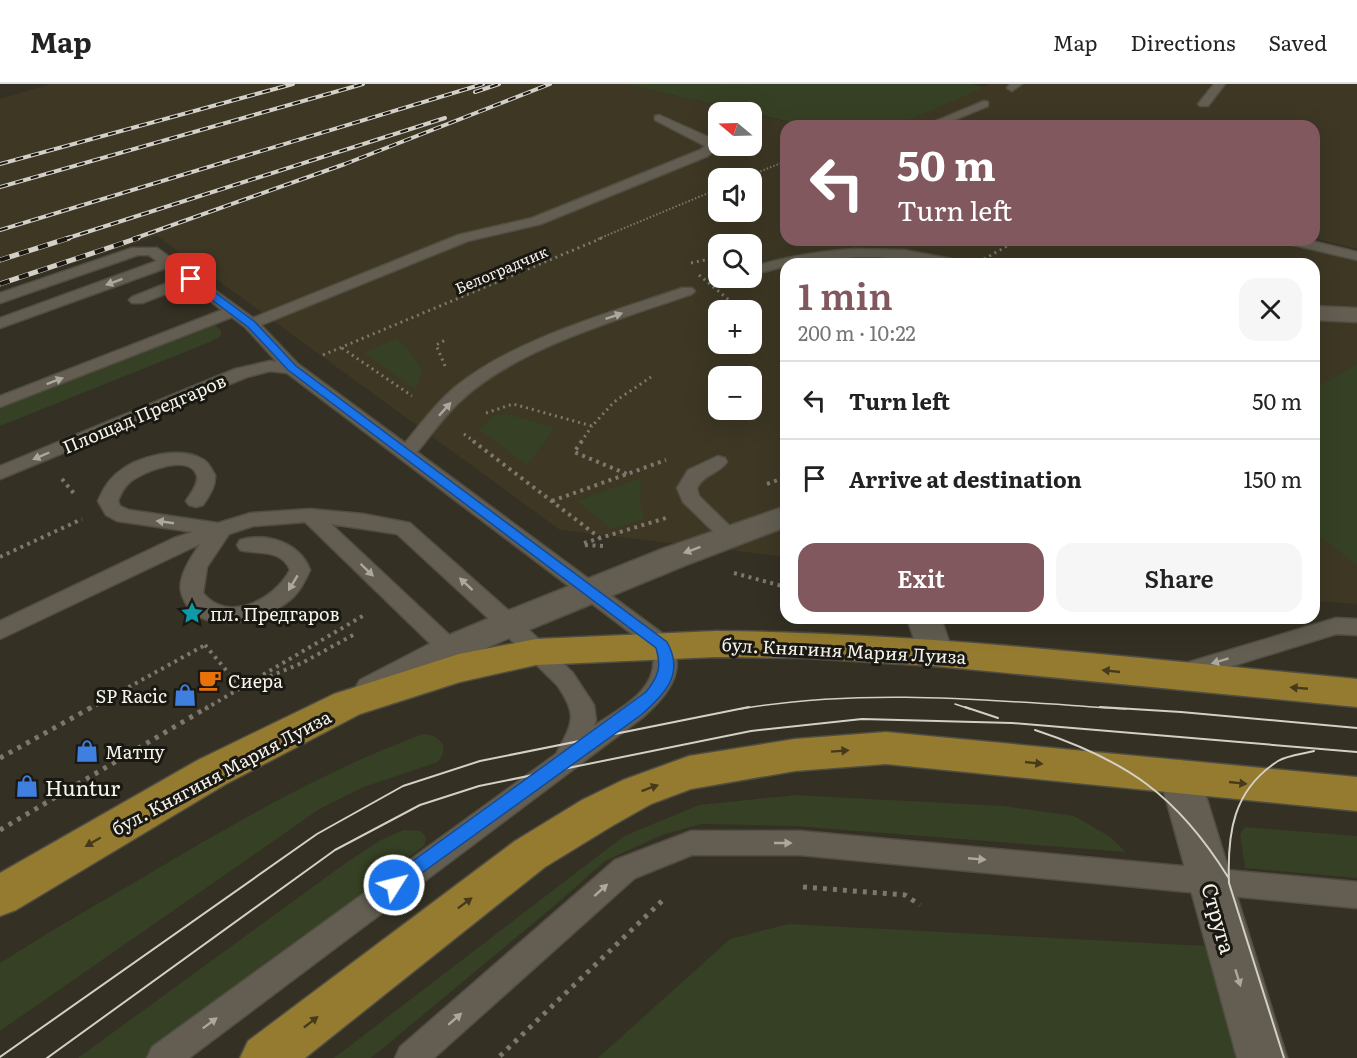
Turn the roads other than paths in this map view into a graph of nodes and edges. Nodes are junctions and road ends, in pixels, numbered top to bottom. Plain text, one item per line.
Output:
1 (1220, 84) edge
2 (984, 104) dead end
3 (1204, 104) dead end
4 (659, 118) dead end
5 (945, 120) edge
6 (1315, 246) edge
7 (1357, 256) edge
8 (800, 258) edge
9 (932, 258) edge
10 (169, 262) junction
11 (780, 262) edge
12 (762, 268) edge
13 (191, 279) junction
14 (687, 291) dead end
15 (0, 298) edge
16 (137, 300) dead end
17 (234, 311) junction
18 (1321, 313) edge
19 (1357, 315) edge
20 (0, 323) edge
21 (251, 324) junction
22 (1320, 331) edge
23 (292, 368) junction
24 (0, 402) edge
25 (406, 453) junction
26 (718, 462) dead end
27 (0, 473) edge
28 (196, 501) dead end
29 (310, 514) junction
30 (780, 518) edge
31 (223, 528) junction
32 (730, 536) junction
33 (247, 545) dead end
34 (588, 592) junction
35 (509, 624) junction
36 (926, 624) edge
37 (1357, 627) edge
38 (0, 631) edge
39 (662, 645) junction
40 (450, 649) junction
41 (536, 652) junction
42 (935, 653) junction
43 (1169, 677) junction
44 (1357, 693) edge
45 (347, 704) junction
46 (563, 763) junction
47 (1180, 777) junction
48 (1357, 794) edge
49 (1210, 881) junction
50 (1357, 895) edge
51 (0, 896) edge
52 (163, 1058) edge
53 (265, 1058) edge
54 (411, 1058) edge
55 (1262, 1058) edge

1 - 3 lane
2 - 5 lane
4 - 21 lane
6 - 7 lane
8 - 9 lane
10 - 13 lane
10 - 15 lane
10 -> 20 lane
11 - 12 lane
13 - 16 lane
13 - 17 lane
25 -> 14 lane
17 - 21 lane
24 -> 17 lane
18 - 19 street
18 - 22 street
21 - 23 lane
23 - 25 lane
23 -> 27 lane, Площад Предгаров
25 - 34 lane
26 - 32 lane
31 -> 28 lane
29 - 31 lane
35 -> 29 lane
29 -> 40 lane
30 - 32 street
33 -> 31 lane
31 - 38 lane
32 -> 34 street
34 - 35 street
34 - 39 lane
35 - 40 street
35 - 41 lane
36 - 42 street
37 -> 43 lane, бул. Княгиня Мария Луиза
39 - 41 main road, бул. Княгиня Мария Луиза
39 - 42 main road, бул. Княгиня Мария Луиза
39 - 46 lane
40 - 45 street
41 - 45 main road, бул. Княгиня Мария Луиза
41 - 46 lane
43 -> 42 main road, бул. Княгиня Мария Луиза
44 -> 43 main road, бул. Княгиня Мария Луиза
45 -> 51 main road, бул. Княгиня Мария Луиза
52 -> 46 lane
47 -> 48 main road
47 - 49 street, Струга
53 -> 47 main road
49 - 50 lane
54 -> 49 lane
49 -> 55 street, Струга

